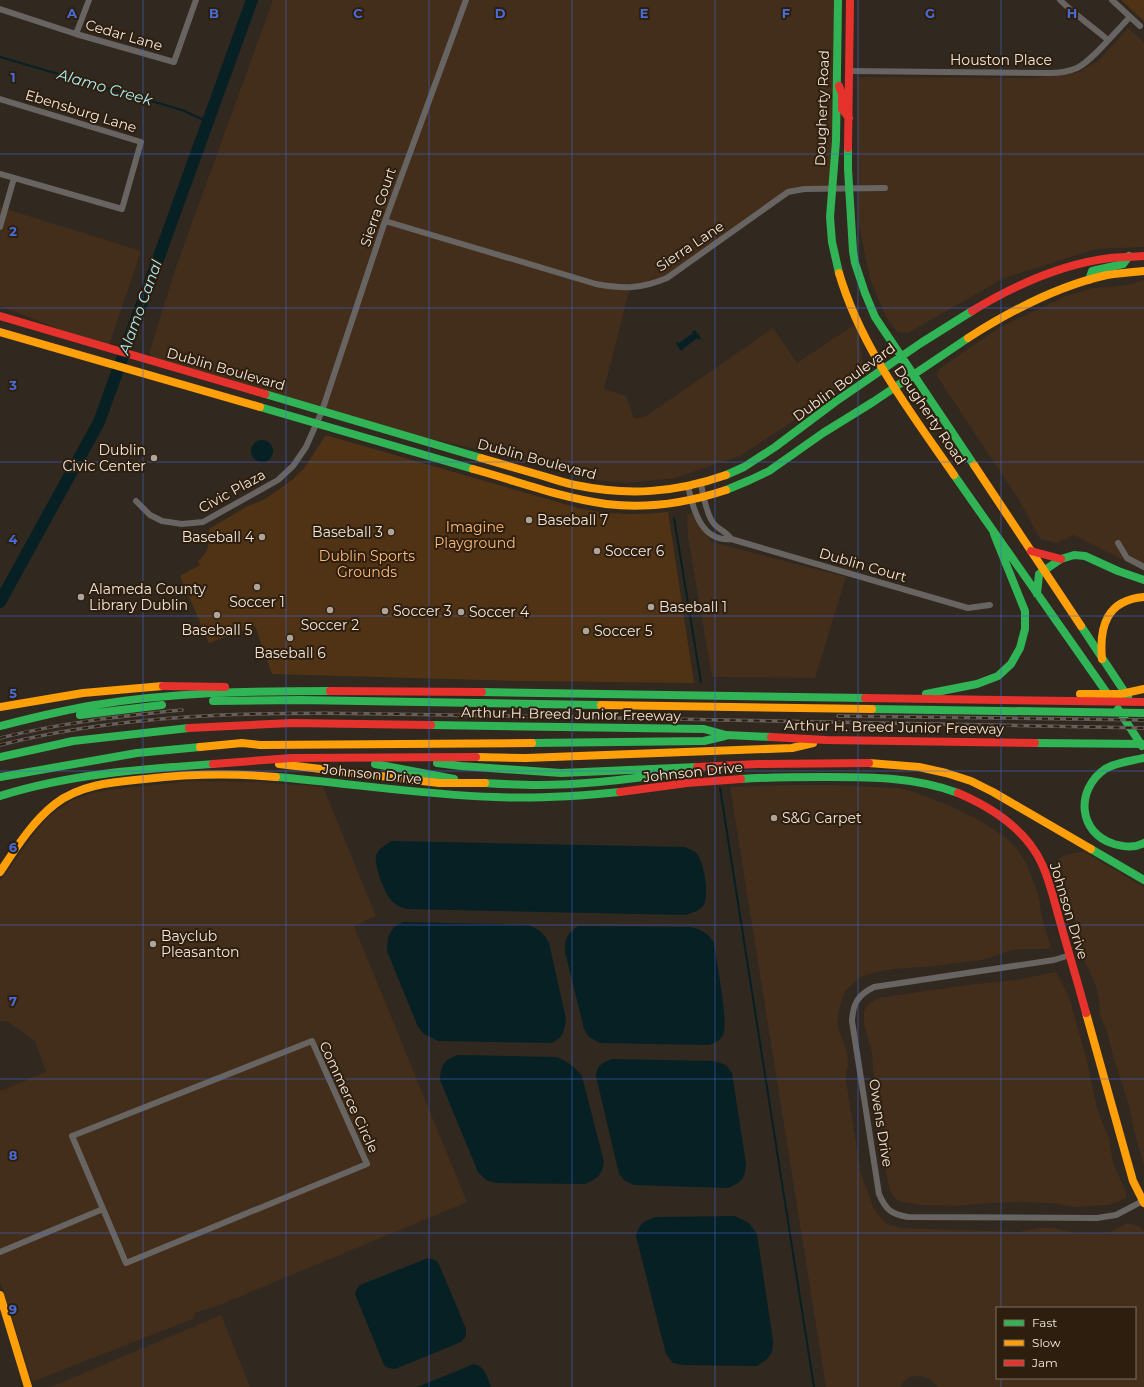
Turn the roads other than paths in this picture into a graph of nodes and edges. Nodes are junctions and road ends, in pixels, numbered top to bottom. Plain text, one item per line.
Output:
1 (88, 0) edge
2 (194, 0) edge
3 (466, 0) edge
4 (838, 0) edge
5 (850, 0) edge
6 (1060, 0) edge
7 (1112, 0) edge
8 (0, 9) edge
9 (1130, 16) junction
10 (1140, 26) dead end
11 (76, 34) junction
12 (1108, 40) junction
13 (849, 71) junction
14 (837, 82) junction
15 (0, 100) edge
16 (849, 118) junction
17 (0, 174) edge
18 (14, 178) junction
19 (885, 188) dead end
20 (831, 189) junction
21 (848, 189) junction
22 (386, 221) junction
23 (0, 227) edge
24 (1129, 256) junction
25 (1144, 256) edge
26 (1144, 272) edge
27 (1089, 280) junction
28 (0, 316) edge
29 (0, 332) edge
30 (901, 357) junction
31 (883, 369) junction
32 (913, 375) junction
33 (894, 388) junction
34 (322, 411) junction
35 (317, 422) junction
36 (507, 479) junction
37 (558, 480) junction
38 (700, 484) junction
39 (688, 486) junction
40 (704, 496) junction
41 (691, 499) junction
42 (136, 501) dead end
43 (994, 534) junction
44 (731, 539) junction
45 (1118, 543) dead end
46 (1031, 551) junction
47 (1061, 559) junction
48 (1144, 567) edge
49 (1044, 571) junction
50 (1144, 580) edge
51 (1037, 594) junction
52 (1144, 597) edge
53 (990, 605) dead end
54 (1101, 655) junction
55 (1144, 689) edge
56 (250, 691) junction
57 (914, 698) junction
58 (959, 699) junction
59 (1144, 702) edge
60 (0, 707) edge
61 (1144, 713) edge
62 (50, 714) junction
63 (1144, 721) edge
64 (0, 726) edge
65 (726, 736) junction
66 (826, 740) junction
67 (1144, 744) edge
68 (259, 747) junction
69 (1144, 748) edge
70 (0, 757) edge
71 (409, 758) junction
72 (1144, 758) edge
73 (708, 766) junction
74 (0, 776) edge
75 (0, 783) edge
76 (474, 783) junction
77 (0, 796) edge
78 (1144, 843) edge
79 (0, 872) edge
80 (1144, 880) edge
81 (1070, 955) junction
82 (1144, 1201) edge
83 (103, 1209) junction
84 (0, 1252) edge
85 (0, 1295) edge
86 (28, 1387) edge

1 - 11 street
2 - 11 street, Cedar Lane
3 - 22 street, Sierra Court
4 - 14 main road, Dougherty Road
5 - 13 main road, Dougherty Road
6 - 12 street
7 - 9 street
8 - 11 street, Cedar Lane
9 - 10 street
9 - 12 street, Houston Place
12 - 13 street, Houston Place
13 - 16 main road, Dougherty Road
14 - 16 main road
14 - 20 main road, Dougherty Road
15 - 18 street, Ebensburg Lane
16 - 21 main road, Dougherty Road
17 - 18 street
18 - 23 street
19 - 21 street, Sierra Lane
20 - 21 street, Sierra Lane
20 - 22 street, Sierra Lane
20 - 31 main road, Dougherty Road
21 - 30 main road, Dougherty Road
22 - 34 street, Sierra Court
24 - 25 main road, Dublin Boulevard
24 - 27 main road
24 - 30 main road, Dublin Boulevard
26 - 27 main road, Dublin Boulevard
27 - 32 main road, Dublin Boulevard
28 - 34 main road, Dublin Boulevard
29 - 35 main road, Dublin Boulevard
30 - 31 main road, Dublin Boulevard
30 - 32 main road, Dougherty Road
31 - 33 main road, Dougherty Road
31 - 38 main road, Dublin Boulevard
32 - 33 main road, Dublin Boulevard
32 - 46 main road, Dougherty Road
33 - 40 main road, Dublin Boulevard
33 - 43 main road, Dougherty Road
34 - 35 street, Sierra Court
34 - 37 main road, Dublin Boulevard
35 - 36 main road, Dublin Boulevard
35 - 42 street, Civic Plaza
36 - 37 main road
36 - 41 main road, Dublin Boulevard
37 - 39 main road, Dublin Boulevard
38 - 39 main road, Dublin Boulevard
38 - 40 street, Dublin Court
39 - 41 street, Dublin Court
40 - 41 main road, Dublin Boulevard
40 - 44 street, Dublin Court
41 - 44 street, Dublin Court
43 - 51 main road, Dougherty Road
43 - 57 main road
44 - 53 street, Dublin Court
45 - 48 street
46 - 47 main road
46 - 49 main road, Dougherty Road
47 - 49 main road
47 - 50 main road
49 - 51 main road
49 - 54 main road, Dougherty Road
51 - 69 main road, Dougherty Road
52 - 54 main road
54 - 63 main road, Dougherty Road
55 - 58 main road
56 - 57 main road, Arthur H. Breed Junior Freeway
56 - 60 main road
56 - 62 main road, Arthur H. Breed Junior Freeway
57 - 58 main road, Arthur H. Breed Junior Freeway
58 - 59 main road, Arthur H. Breed Junior Freeway
61 - 62 main road
62 - 64 main road, Arthur H. Breed Junior Freeway
65 - 66 main road, Arthur H. Breed Junior Freeway
65 - 68 main road
65 - 70 main road, Arthur H. Breed Junior Freeway
66 - 67 main road, Arthur H. Breed Junior Freeway
66 - 71 main road
68 - 74 main road
68 - 76 main road
71 - 73 main road
71 - 77 main road
72 - 78 main road
73 - 76 main road
73 - 80 main road
75 - 76 main road
79 - 81 main road, Johnson Drive
81 - 82 main road, Johnson Drive
81 - 82 street, Owens Drive
83 - 83 street, Commerce Circle
83 - 84 street
85 - 86 main road

